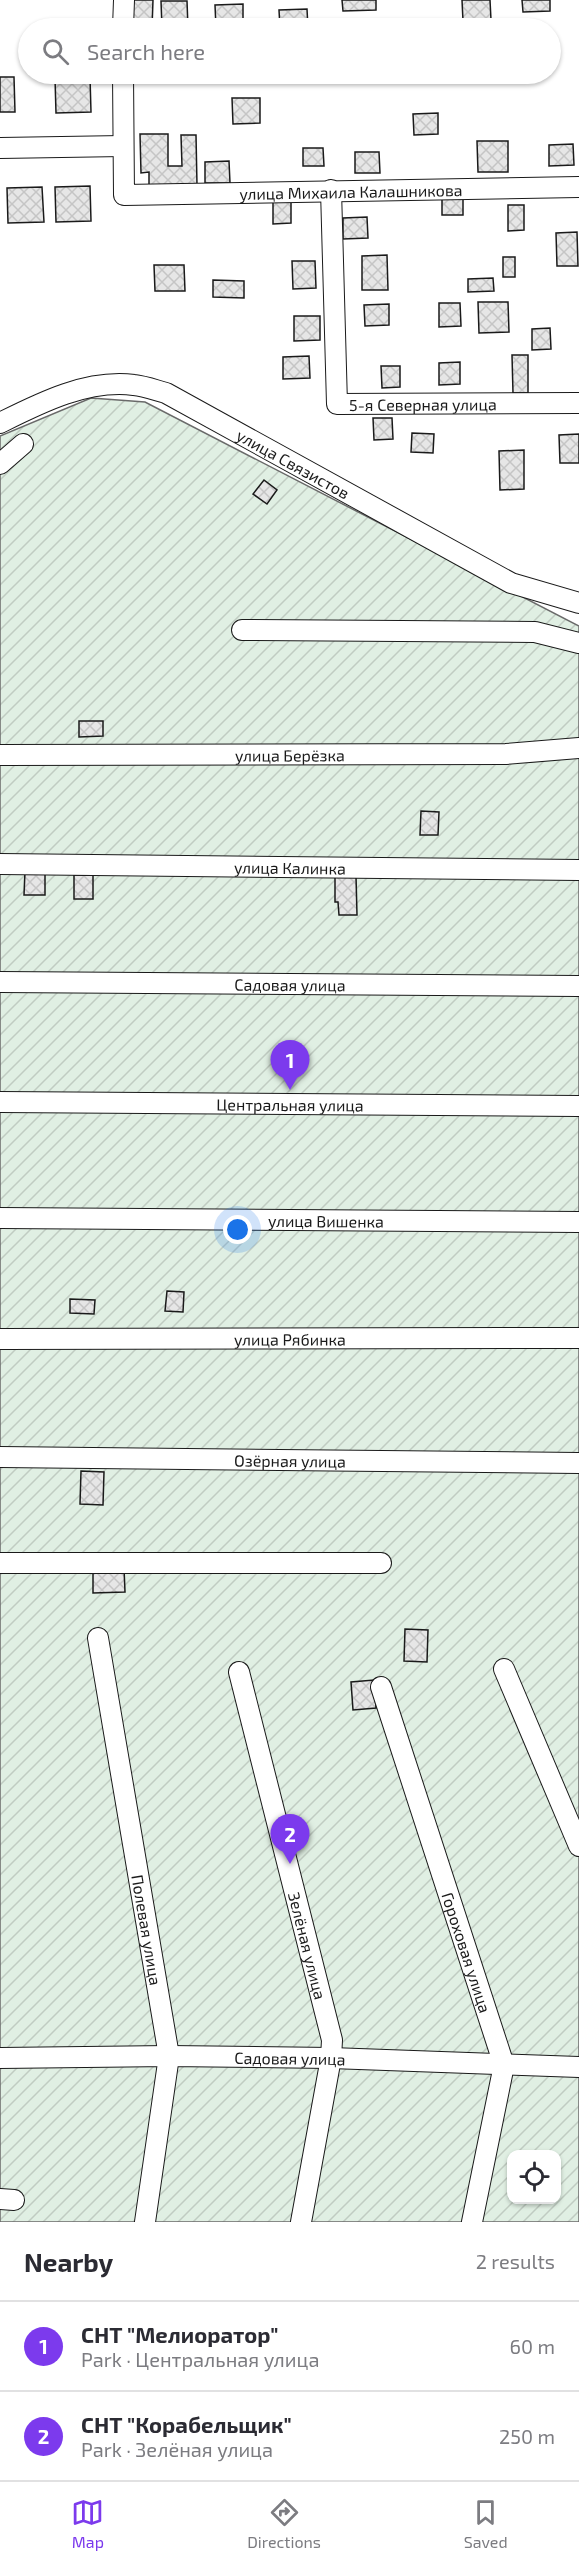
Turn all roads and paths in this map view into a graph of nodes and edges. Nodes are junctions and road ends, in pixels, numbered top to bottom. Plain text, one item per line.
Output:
1 (124, 0) edge
2 (123, 18) edge
3 (123, 84) edge
4 (123, 146) junction
5 (0, 148) edge
6 (579, 187) edge
7 (331, 190) junction
8 (579, 403) edge
9 (0, 423) edge
10 (23, 444) dead end
11 (0, 464) edge
12 (579, 603) edge
13 (242, 630) dead end
14 (579, 643) edge
15 (579, 748) edge
16 (0, 755) edge
17 (0, 864) edge
18 (579, 870) edge
19 (0, 982) edge
20 (579, 986) edge
21 (0, 1102) edge
22 (579, 1106) edge
23 (0, 1218) edge
24 (579, 1222) edge
25 (579, 1338) edge
26 (0, 1339) edge
27 (0, 1457) edge
28 (579, 1463) edge
29 (0, 1563) edge
30 (381, 1563) dead end
31 (98, 1638) dead end
32 (504, 1669) dead end
33 (239, 1671) dead end
34 (381, 1687) dead end
35 (579, 1846) edge
36 (169, 2056) junction
37 (0, 2058) edge
38 (331, 2058) junction
39 (504, 2065) junction
40 (579, 2067) edge
41 (145, 2222) edge
42 (301, 2222) edge
43 (472, 2222) edge

1 - 2 street
3 - 4 street
4 - 5 street
4 - 7 street, улица Михаила Калашникова
6 - 7 street, улица Михаила Калашникова
7 - 8 street, 5-я Северная улица
9 - 12 street, улица Связистов
10 - 11 street
13 - 14 street
15 - 16 street, улица Берёзка
17 - 18 street, улица Калинка
19 - 20 street, Садовая улица
21 - 22 street, Центральная улица
23 - 24 street, улица Вишенка
25 - 26 street, улица Рябинка
27 - 28 street, Озёрная улица
29 - 30 street
31 - 36 street, Полевая улица
32 - 35 street
33 - 38 street, Зелёная улица
34 - 39 street, Гороховая улица
36 - 37 street, Садовая улица
36 - 38 street, Садовая улица
36 - 41 street, Полевая улица
38 - 39 street, Садовая улица
38 - 42 street, Зелёная улица
39 - 40 street, Садовая улица
39 - 43 street, Гороховая улица

